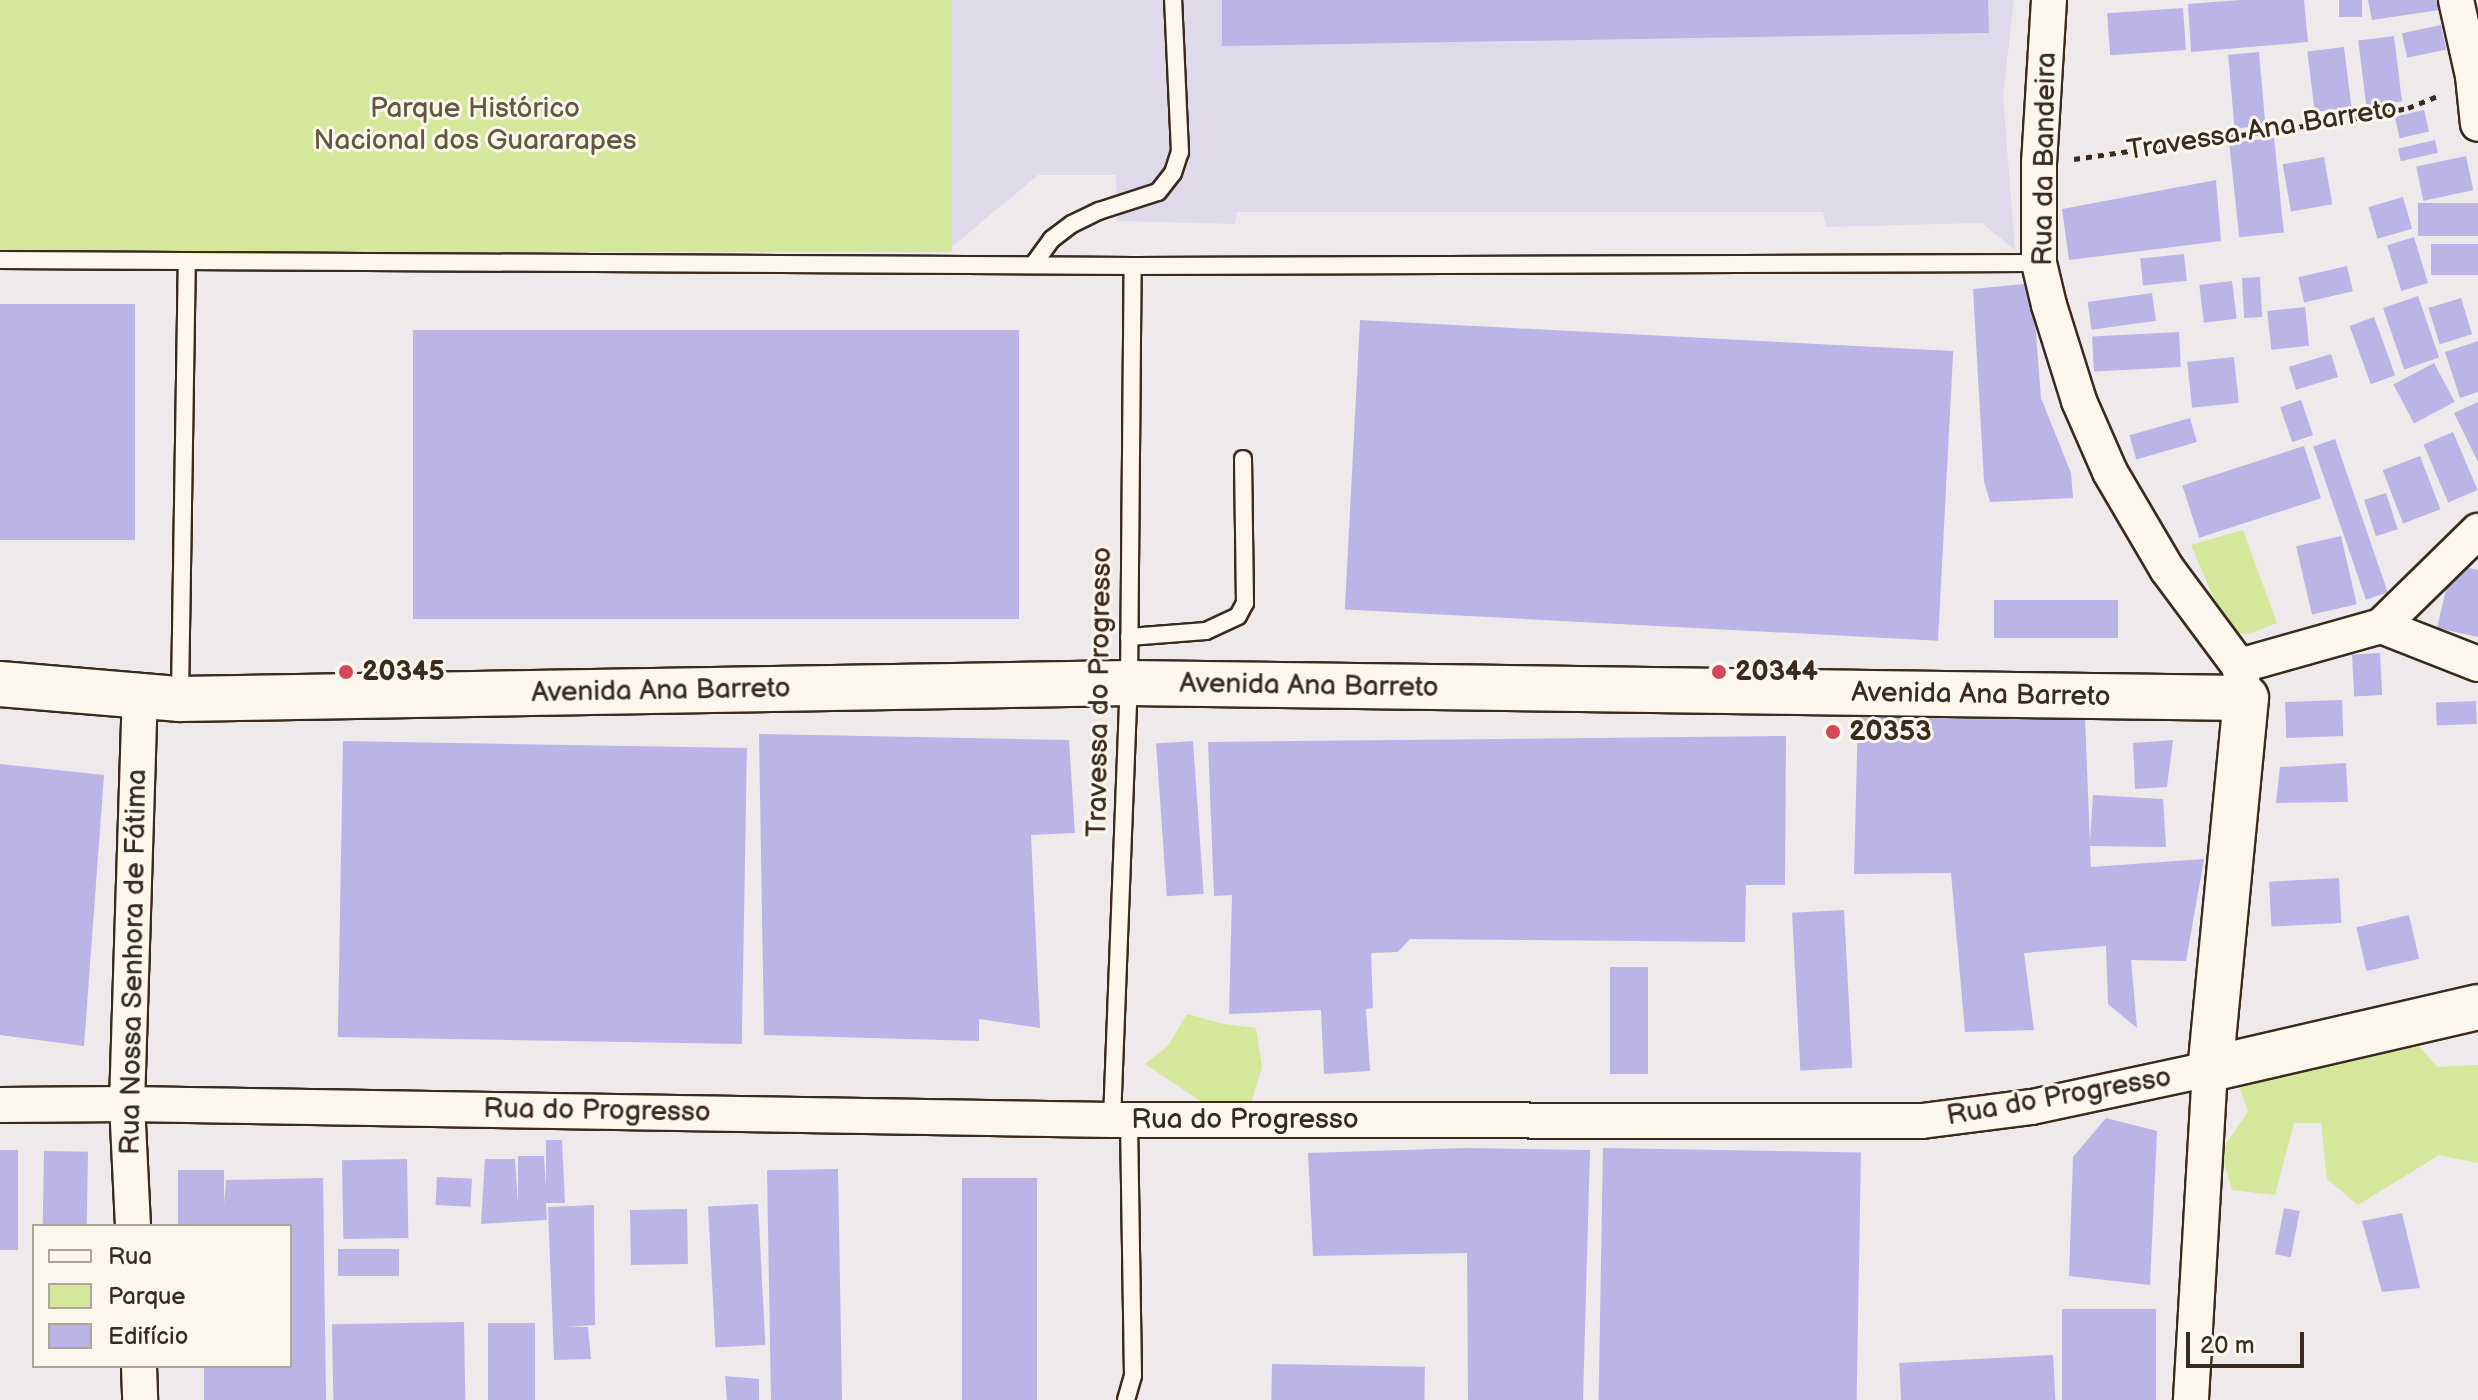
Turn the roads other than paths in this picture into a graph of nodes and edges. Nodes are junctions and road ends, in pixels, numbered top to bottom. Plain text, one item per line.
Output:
1 (1173, 0) edge
2 (2049, 0) edge
3 (2456, 0) edge
4 (2476, 75) edge
5 (2478, 124) edge
6 (0, 260) edge
7 (187, 262) junction
8 (2039, 263) junction
9 (1033, 265) junction
10 (1133, 266) junction
11 (1243, 459) dead end
12 (2478, 531) edge
13 (2381, 626) junction
14 (1129, 637) junction
15 (2478, 664) edge
16 (2243, 682) junction
17 (1129, 683) junction
18 (0, 684) edge
19 (160, 698) junction
20 (2478, 1007) edge
21 (2210, 1069) junction
22 (127, 1104) junction
23 (0, 1105) edge
24 (1121, 1120) junction
25 (133, 1224) edge
26 (139, 1368) edge
27 (140, 1400) edge
28 (1126, 1400) edge
29 (2191, 1400) edge

1 - 9 lane
2 - 8 street, Rua da Bandeira
3 - 4 street
4 - 5 street
6 - 7 lane
7 - 9 lane
7 - 19 lane
8 - 10 lane
8 - 16 street, Rua da Bandeira
9 - 10 lane
10 - 14 lane, Travessa do Progresso
11 - 14 lane
12 - 13 street
13 - 15 street
13 - 16 street
14 - 17 lane, Travessa do Progresso
16 - 17 street, Avenida Ana Barreto
16 - 21 street
17 - 19 street, Avenida Ana Barreto
17 - 24 lane, Travessa do Progresso
18 - 19 street, Avenida Ana Barreto
19 - 22 street, Rua Nossa Senhora de Fátima
20 - 21 street, Rua do Progresso
21 - 24 street, Rua do Progresso
21 - 29 street
22 - 23 street, Rua do Progresso
22 - 24 street, Rua do Progresso
22 - 25 street, Rua Nossa Senhora de Fátima
24 - 28 lane, Travessa do Progresso
26 - 27 street

